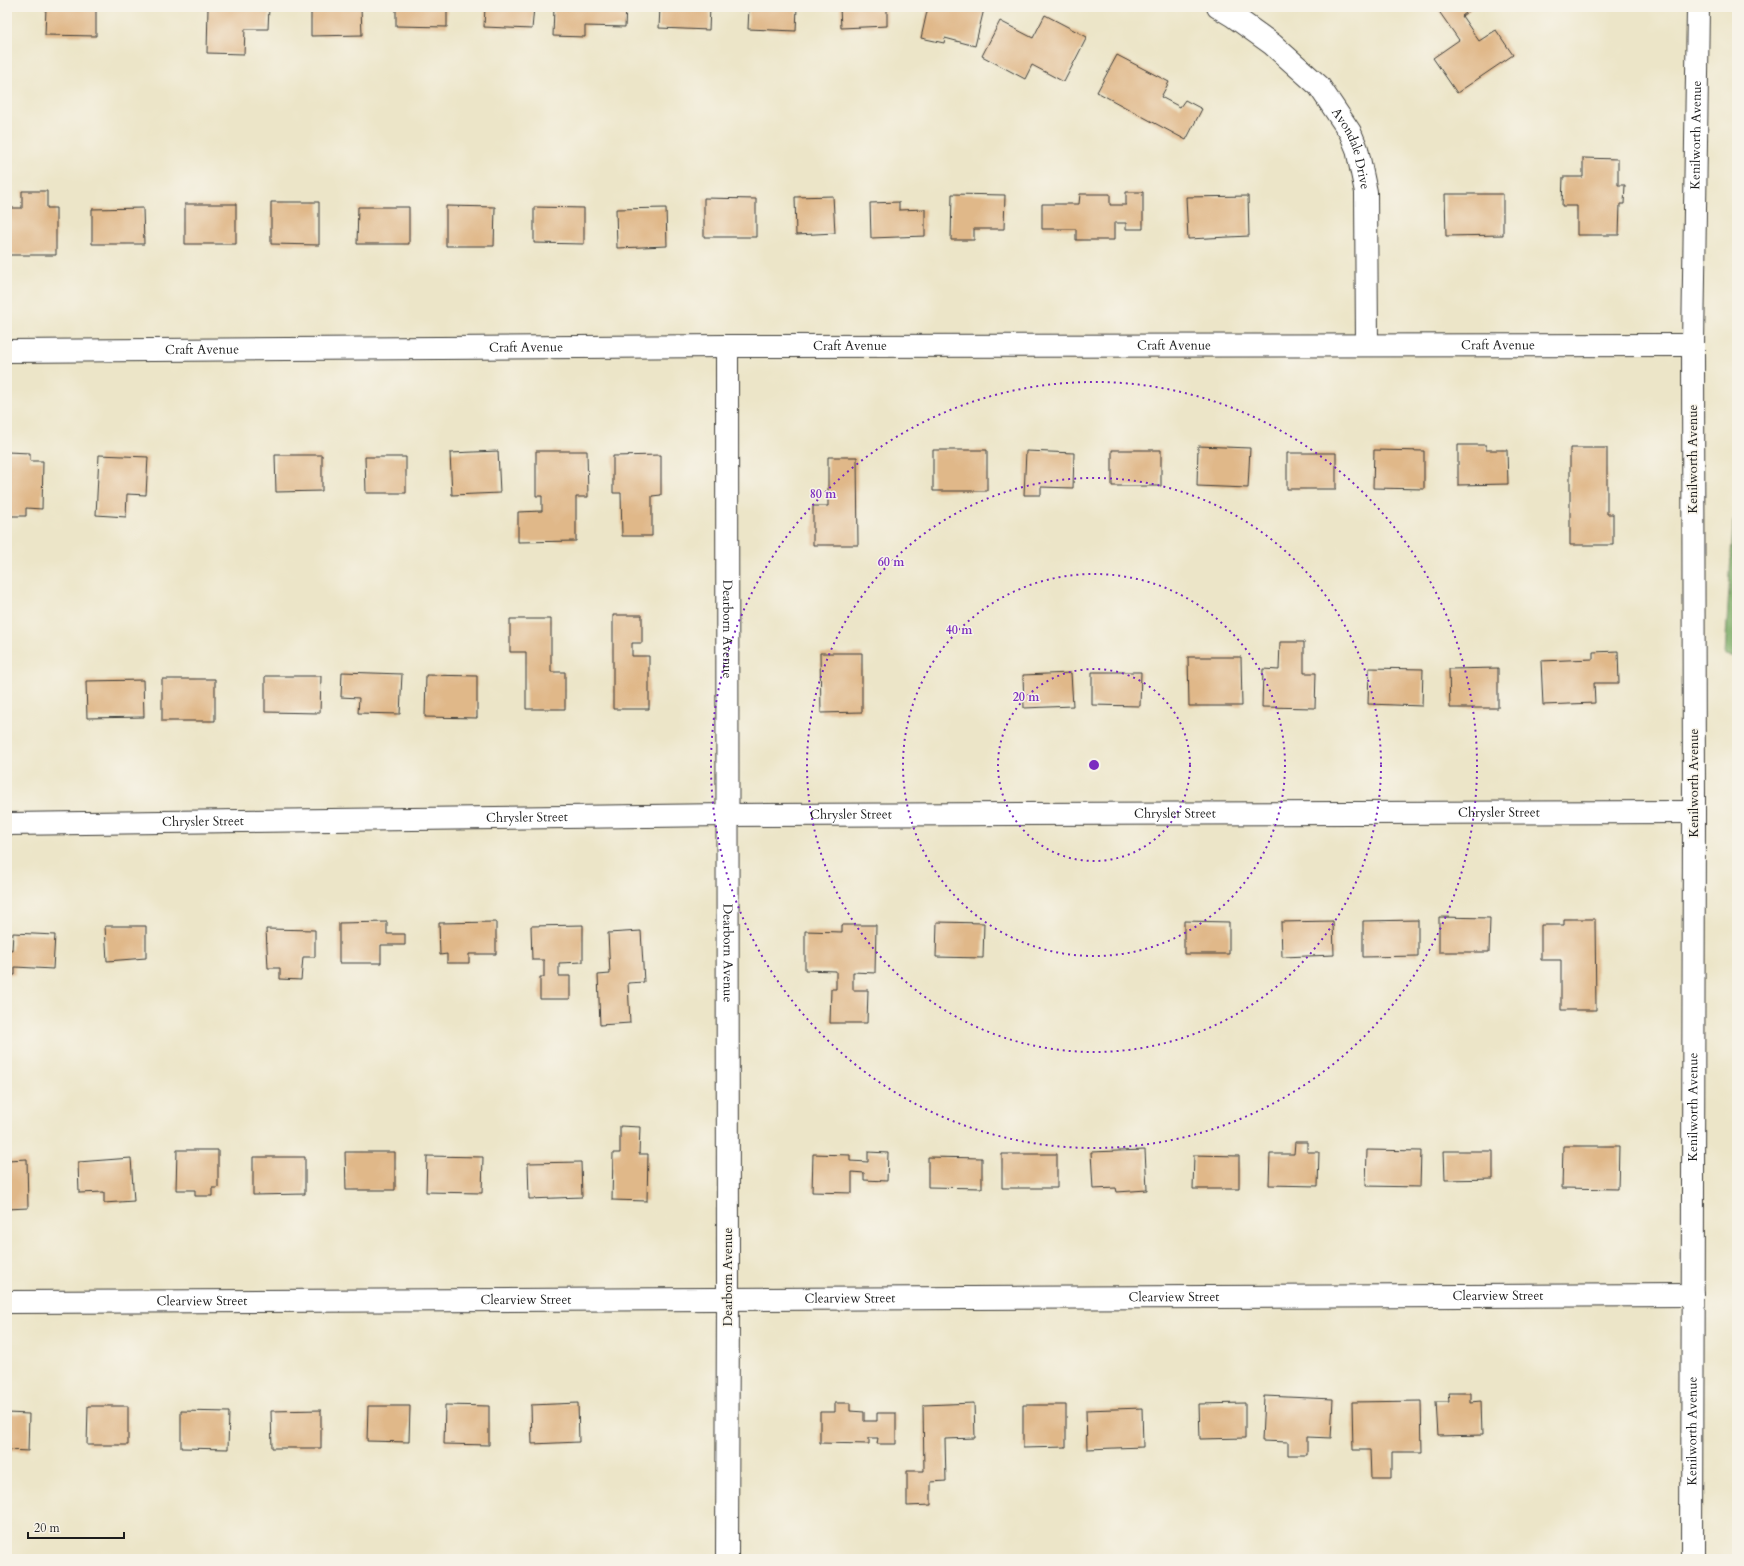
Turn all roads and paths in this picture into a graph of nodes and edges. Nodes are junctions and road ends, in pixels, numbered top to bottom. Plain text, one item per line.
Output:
1 (1218, 7) edge
2 (1698, 7) edge
3 (1368, 345) junction
4 (1693, 345) junction
5 (727, 346) junction
6 (7, 351) edge
7 (1694, 812) junction
8 (728, 815) junction
9 (7, 824) edge
10 (1693, 1295) junction
11 (728, 1299) junction
12 (7, 1302) edge
13 (727, 1559) edge
14 (1692, 1559) edge

1 - 3 street, Avondale Drive
2 - 4 street, Kenilworth Avenue
3 - 4 street, Craft Avenue
3 - 5 street, Craft Avenue
4 - 7 street, Kenilworth Avenue
5 - 6 street, Craft Avenue
5 - 8 street, Dearborn Avenue
7 - 8 street, Chrysler Street
7 - 10 street, Kenilworth Avenue
8 - 9 street, Chrysler Street
8 - 11 street, Dearborn Avenue
10 - 11 street, Clearview Street
10 - 14 street, Kenilworth Avenue
11 - 12 street, Clearview Street
11 - 13 street, Dearborn Avenue

